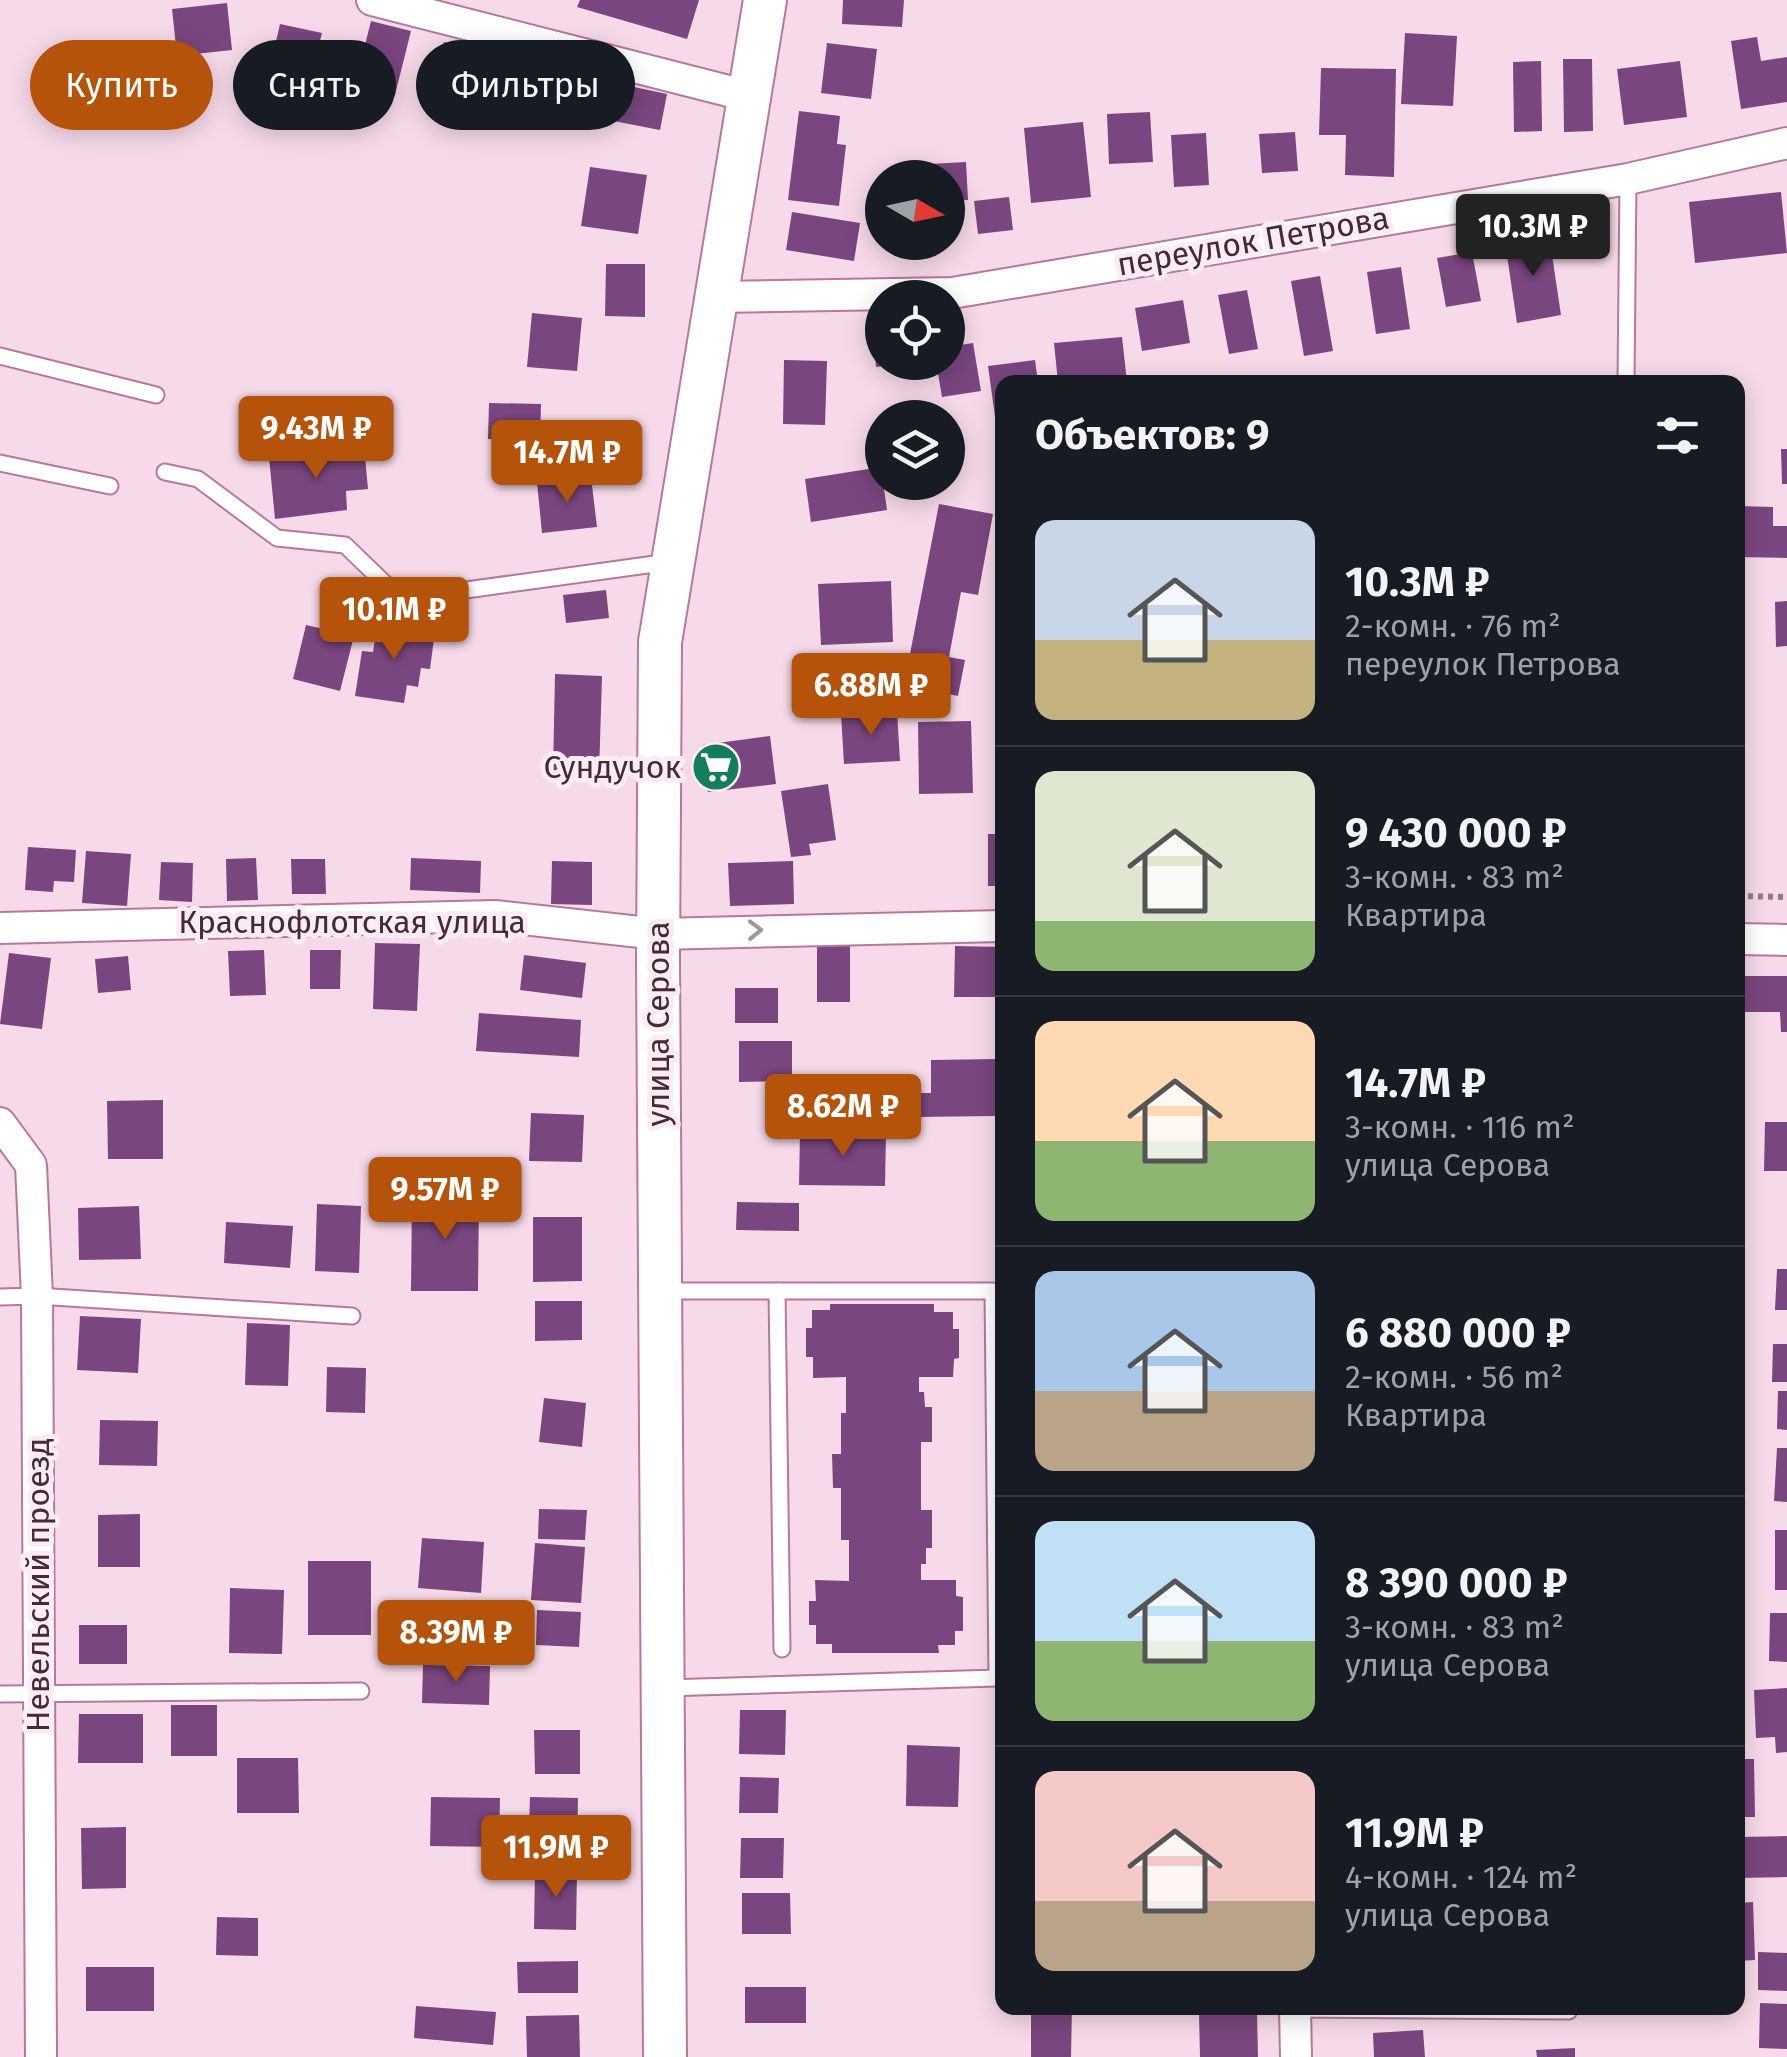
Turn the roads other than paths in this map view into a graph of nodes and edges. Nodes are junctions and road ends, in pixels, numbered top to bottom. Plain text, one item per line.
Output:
1 (372, 0) edge
2 (766, 0) edge
3 (748, 96) junction
4 (1787, 143) edge
5 (1628, 179) junction
6 (715, 296) junction
7 (0, 356) edge
8 (1626, 375) edge
9 (156, 394) dead end
10 (0, 462) edge
11 (165, 472) dead end
12 (110, 486) dead end
13 (673, 562) junction
14 (995, 926) edge
15 (0, 928) edge
16 (658, 934) junction
17 (1745, 939) edge
18 (1787, 940) edge
19 (0, 1123) edge
20 (659, 1291) junction
21 (777, 1291) junction
22 (37, 1296) junction
23 (0, 1297) edge
24 (352, 1316) dead end
25 (995, 1446) edge
26 (782, 1650) dead end
27 (995, 1678) edge
28 (662, 1688) junction
29 (361, 1691) dead end
30 (38, 1693) junction
31 (0, 1694) edge
32 (1295, 2015) edge
33 (40, 2057) edge
34 (665, 2057) edge
35 (1296, 2057) edge

1 - 3 street
2 - 3 main road, улица Серова
3 - 6 main road, улица Серова
4 - 5 street, переулок Петрова
5 - 6 street, переулок Петрова
5 - 8 lane
6 - 13 main road, улица Серова
7 - 9 lane
10 - 12 lane
11 - 13 lane
13 - 16 main road, улица Серова
16 -> 14 street, Краснофлотская улица
15 - 16 street, Краснофлотская улица
16 - 20 main road, улица Серова
17 - 18 street
19 - 22 street, Невельский проезд
20 - 21 lane
20 - 28 main road, улица Серова
21 - 25 lane
21 - 26 lane
22 - 23 lane
22 - 24 lane
22 - 30 street, Невельский проезд
27 - 28 lane
28 - 34 main road, улица Серова
29 - 30 lane
30 - 31 lane
30 - 33 street, Невельский проезд
32 - 35 street

